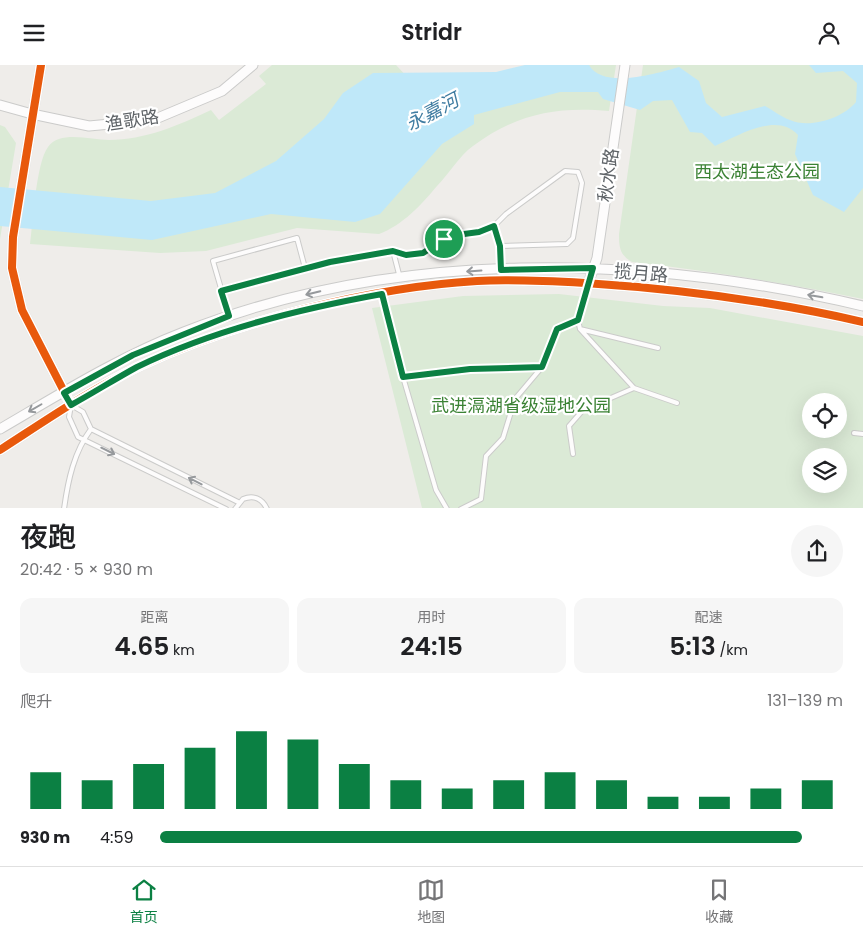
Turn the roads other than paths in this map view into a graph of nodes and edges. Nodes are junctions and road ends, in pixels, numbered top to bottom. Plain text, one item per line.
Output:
1 (40, 65) edge
2 (253, 65) edge
3 (624, 67) edge
4 (0, 105) edge
5 (32, 114) junction
6 (494, 226) junction
7 (500, 246) junction
8 (393, 251) junction
9 (305, 268) junction
10 (593, 268) junction
11 (501, 270) junction
12 (400, 278) junction
13 (588, 283) junction
14 (221, 291) junction
15 (382, 294) junction
16 (863, 306) edge
17 (229, 316) junction
18 (578, 320) junction
19 (863, 322) edge
20 (580, 329) junction
21 (658, 348) dead end
22 (542, 367) junction
23 (403, 377) junction
24 (634, 388) junction
25 (64, 393) junction
26 (677, 403) dead end
27 (71, 405) junction
28 (0, 429) edge
29 (91, 429) junction
30 (854, 433) dead end
31 (863, 434) edge
32 (83, 439) junction
33 (0, 450) edge
34 (573, 454) dead end
35 (238, 503) junction
36 (64, 508) edge
37 (224, 508) edge
38 (236, 508) edge
39 (266, 508) edge
40 (446, 508) edge
41 (463, 508) edge

1 - 5 street
2 - 5 street, 渔歌路
3 - 10 street, 秋水路
4 - 5 street, 渔歌路
5 - 25 street
6 - 7 lane
6 - 7 lane
6 - 8 lane
7 - 11 lane
8 - 9 lane
8 - 12 lane
9 - 14 lane
9 - 14 lane
10 - 11 street, 揽月路
10 - 13 street, 秋水路
16 -> 10 street, 揽月路
11 -> 12 street, 揽月路
12 -> 17 street, 揽月路
13 - 15 street, 揽月路
13 - 18 lane
13 - 19 street, 揽月路
14 - 17 lane
15 - 23 lane
15 - 27 street, 揽月路
17 - 25 street, 揽月路
18 - 20 lane
18 - 22 lane
20 - 21 lane
20 - 24 lane
22 - 23 lane
22 - 41 lane
23 - 40 lane
24 - 26 lane
24 - 34 lane
25 - 27 street
25 -> 28 street, 揽月路
27 - 29 lane
27 - 32 lane
27 - 33 street, 揽月路
29 - 32 lane
35 -> 29 lane
30 - 31 lane
32 - 36 lane
32 -> 37 lane
35 - 38 lane
35 - 39 lane

